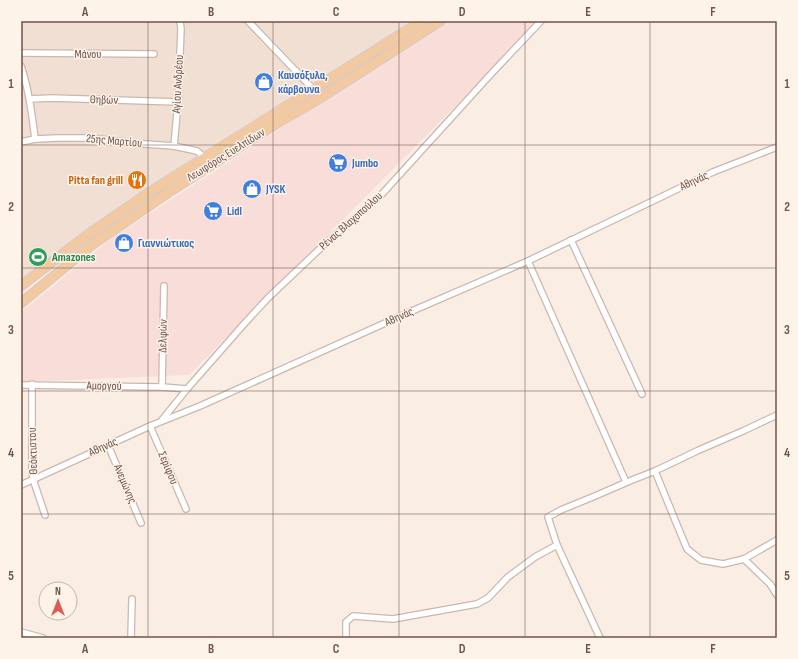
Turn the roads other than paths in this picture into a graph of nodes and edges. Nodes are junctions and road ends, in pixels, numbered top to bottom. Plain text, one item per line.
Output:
1 (180, 21) edge
2 (248, 21) edge
3 (422, 21) edge
4 (440, 21) edge
5 (541, 21) edge
6 (21, 53) edge
7 (154, 54) dead end
8 (21, 66) edge
9 (313, 89) junction
10 (30, 99) junction
11 (178, 102) junction
12 (35, 139) junction
13 (21, 142) edge
14 (174, 146) junction
15 (777, 147) edge
16 (205, 158) junction
17 (571, 240) junction
18 (528, 261) junction
19 (21, 286) edge
20 (164, 286) dead end
21 (21, 303) edge
22 (32, 384) junction
23 (21, 385) edge
24 (162, 387) junction
25 (187, 389) junction
26 (642, 394) dead end
27 (777, 415) edge
28 (161, 422) junction
29 (150, 426) junction
30 (108, 445) junction
31 (655, 471) junction
32 (33, 479) junction
33 (626, 482) junction
34 (21, 485) edge
35 (186, 509) dead end
36 (45, 515) dead end
37 (141, 523) dead end
38 (777, 540) edge
39 (558, 545) junction
40 (744, 559) junction
41 (777, 595) edge
42 (132, 599) dead end
43 (21, 632) edge
44 (43, 638) edge
45 (131, 638) edge
46 (346, 638) edge
47 (600, 638) edge

1 - 11 street, Αγίου Ανδρέου
2 - 9 street
3 - 9 main road, Λεωφόρος Ευελπίδων
4 - 21 main road, Λεωφόρος Ευελπίδων
5 - 25 street, Ρένας Βλαχοπούλου
6 - 7 street, Μάνου
8 - 10 street
9 - 16 main road, Λεωφόρος Ευελπίδων
10 - 11 street, Θηβών
10 - 12 street
11 - 14 street, Αγίου Ανδρέου
12 - 13 street, 25ης Μαρτίου
12 - 14 street, 25ης Μαρτίου
14 - 16 street, 25ης Μαρτίου
15 - 17 street, Αθηνάς
16 - 19 main road, Λεωφόρος Ευελπίδων
17 - 18 street, Αθηνάς
17 - 26 street
18 - 28 street, Αθηνάς
18 - 33 street
20 - 24 street, Δελφών
22 - 23 street, Αμοργού
22 - 24 street, Αμοργού
22 - 32 street, Θεόκτιστου
24 - 25 street, Αμοργού
25 - 28 street, Ρένας Βλαχοπούλου
27 - 31 street
28 - 29 street, Αθηνάς
29 - 30 street, Αθηνάς
29 - 35 street, Σερίφου
30 - 32 street, Αθηνάς
30 - 37 street, Ανεμώνης
31 - 33 street
31 - 40 street
32 - 34 street, Αθηνάς
32 - 36 street, Θεόκτιστου
33 - 39 street
38 - 40 street
39 - 46 street
39 - 47 street
40 - 41 street
42 - 45 street
43 - 44 street

